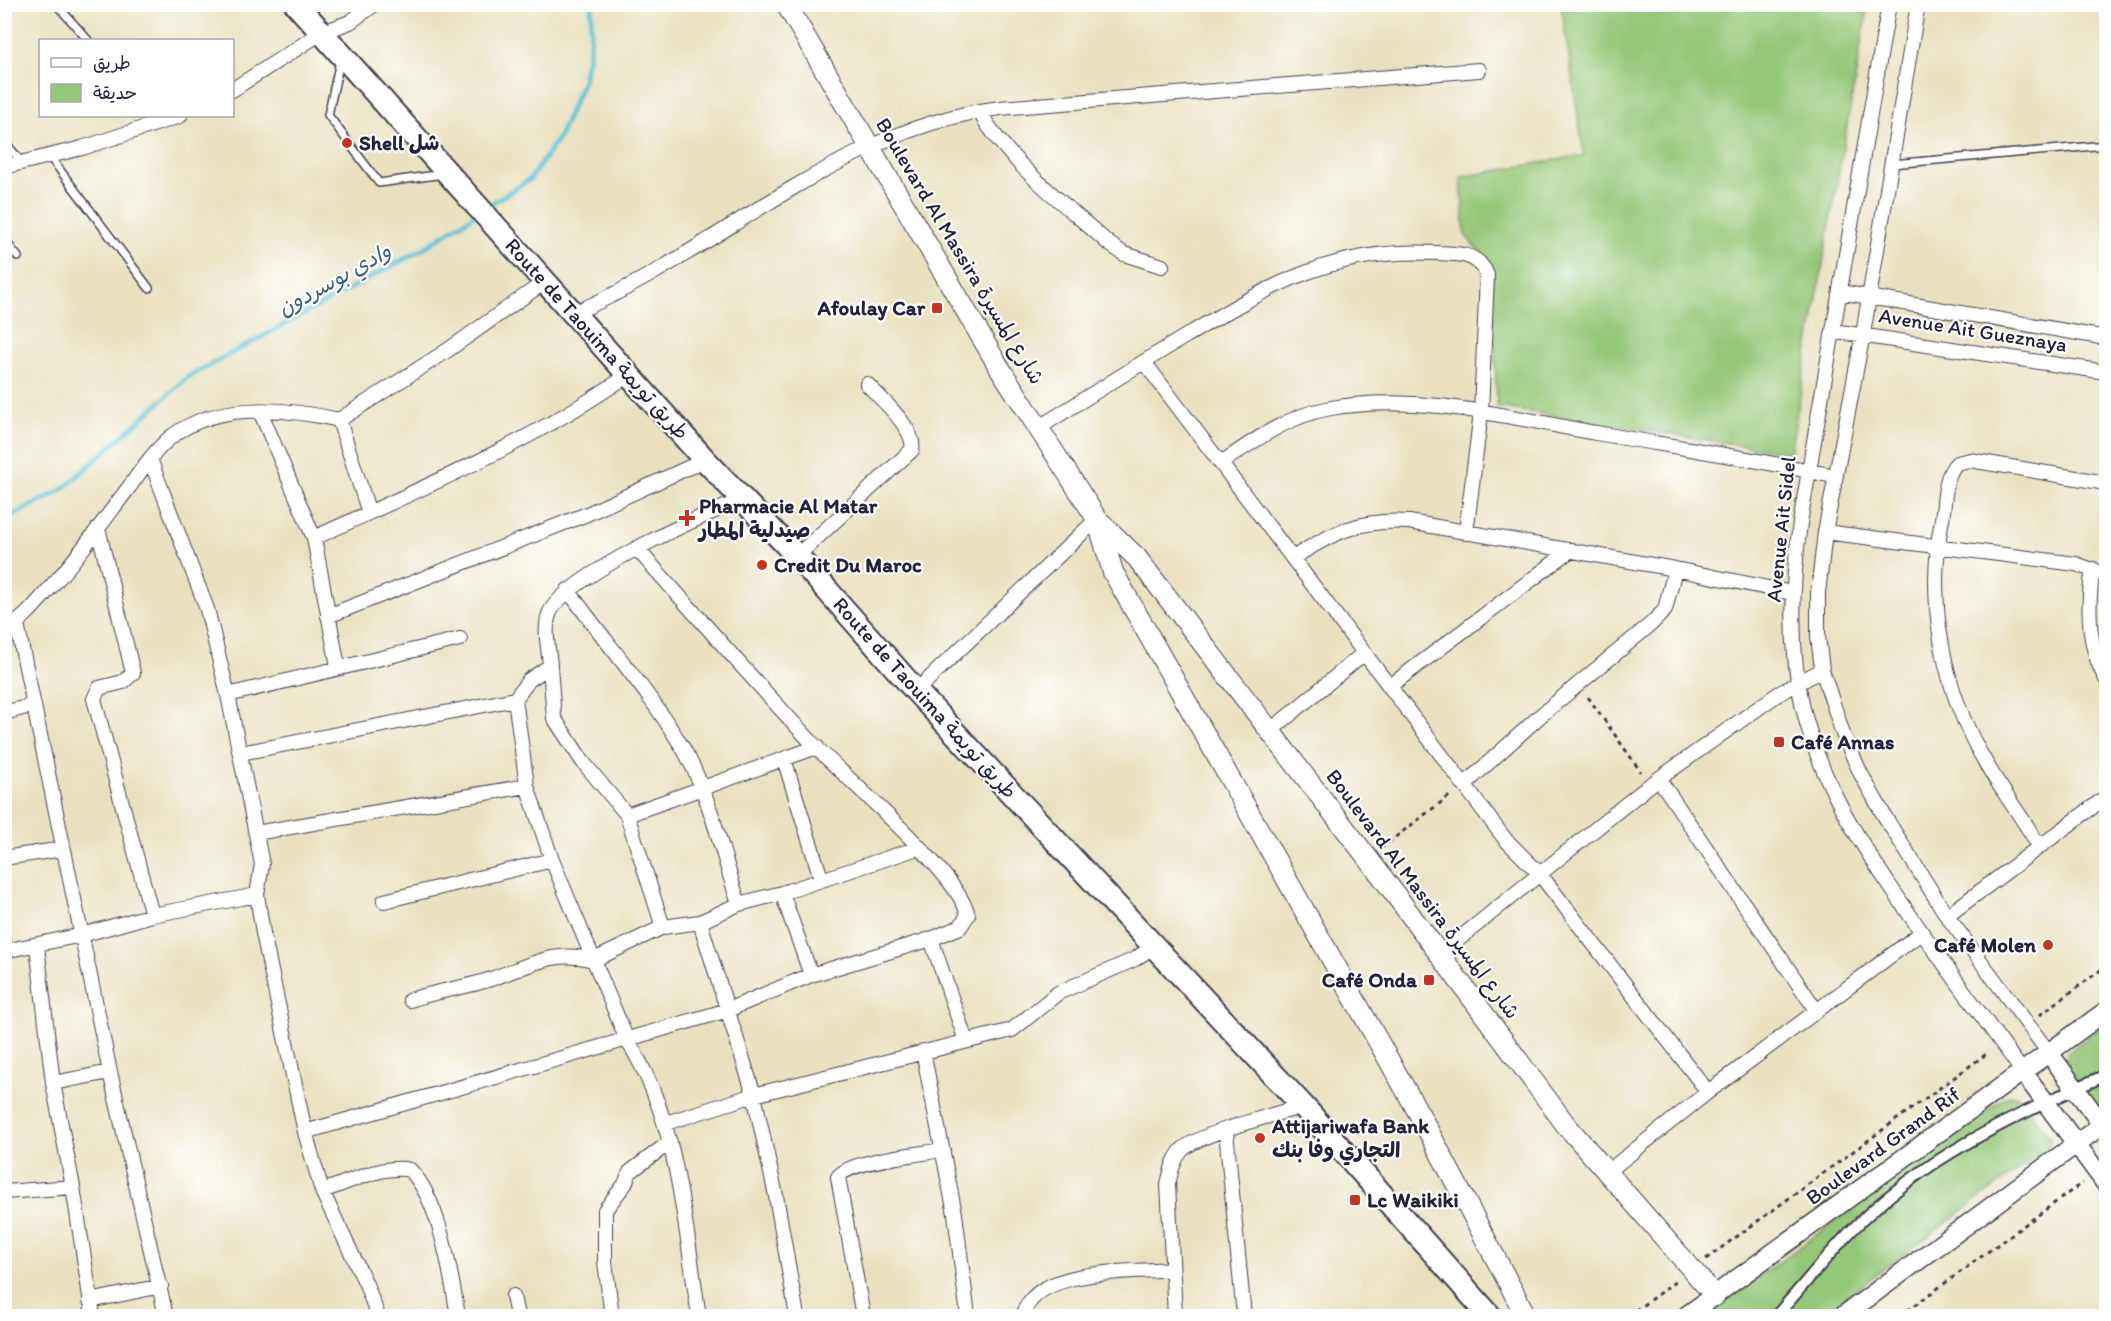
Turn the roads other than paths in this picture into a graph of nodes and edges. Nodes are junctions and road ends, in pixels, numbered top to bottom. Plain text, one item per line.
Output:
1 (56, 4) edge
2 (296, 4) edge
3 (375, 4) edge
4 (786, 4) edge
5 (1889, 4) edge
6 (1918, 4) edge
7 (321, 33) junction
8 (87, 39) edge
9 (342, 54) junction
10 (1479, 70) dead end
11 (234, 89) edge
12 (979, 111) junction
13 (172, 117) edge
14 (149, 120) edge
15 (4, 141) edge
16 (2106, 145) edge
17 (871, 146) junction
18 (50, 157) junction
19 (22, 164) junction
20 (1892, 164) junction
21 (4, 167) edge
22 (455, 179) junction
23 (4, 239) edge
24 (18, 257) dead end
25 (1161, 266) dead end
26 (546, 281) junction
27 (149, 288) dead end
28 (1840, 292) junction
29 (1869, 298) junction
30 (574, 313) junction
31 (1833, 331) junction
32 (1863, 334) junction
33 (2106, 338) edge
34 (1144, 362) junction
35 (2106, 372) edge
36 (628, 375) junction
37 (867, 384) dead end
38 (260, 411) junction
39 (1481, 412) junction
40 (339, 420) junction
41 (1038, 428) junction
42 (150, 459) junction
43 (705, 460) junction
44 (1221, 463) junction
45 (1807, 470) junction
46 (1834, 476) junction
47 (2106, 483) edge
48 (743, 500) junction
49 (369, 513) junction
50 (1096, 519) junction
51 (98, 528) junction
52 (1825, 532) junction
53 (1466, 533) junction
54 (314, 538) junction
55 (1937, 546) junction
56 (637, 549) junction
57 (1570, 550) junction
58 (797, 556) junction
59 (1293, 558) junction
60 (1676, 569) junction
61 (2093, 569) junction
62 (2106, 575) edge
63 (568, 590) junction
64 (1792, 592) junction
65 (328, 616) junction
66 (11, 627) edge
67 (460, 639) dead end
68 (1364, 653) junction
69 (550, 666) junction
70 (338, 667) junction
71 (1822, 670) junction
72 (2106, 679) edge
73 (1798, 681) junction
74 (1390, 686) junction
75 (916, 690) junction
76 (228, 694) junction
77 (515, 699) junction
78 (33, 705) junction
79 (4, 713) edge
80 (1269, 732) junction
81 (817, 747) junction
82 (241, 753) junction
83 (784, 759) junction
84 (1655, 782) junction
85 (1464, 785) junction
86 (527, 786) junction
87 (701, 788) junction
88 (2106, 797) edge
89 (627, 815) junction
90 (256, 833) junction
91 (2039, 846) junction
92 (918, 848) junction
93 (63, 849) junction
94 (4, 858) edge
95 (552, 860) junction
96 (1539, 873) junction
97 (821, 878) junction
98 (782, 893) junction
99 (257, 895) junction
100 (384, 901) dead end
101 (739, 904) junction
102 (152, 915) junction
103 (1947, 916) junction
104 (700, 922) junction
105 (663, 927) junction
106 (1921, 933) junction
107 (82, 935) junction
108 (931, 939) junction
109 (37, 946) junction
110 (1153, 947) junction
111 (4, 951) edge
112 (1439, 955) junction
113 (594, 960) junction
114 (811, 975) junction
115 (410, 1000) dead end
116 (1816, 1010) junction
117 (725, 1011) junction
118 (2106, 1011) edge
119 (627, 1040) junction
120 (966, 1041) junction
121 (923, 1051) junction
122 (2049, 1053) junction
123 (110, 1072) junction
124 (2023, 1072) junction
125 (2106, 1075) edge
126 (53, 1083) junction
127 (2076, 1088) junction
128 (1708, 1092) junction
129 (754, 1095) junction
130 (2045, 1103) junction
131 (1303, 1106) junction
132 (666, 1123) junction
133 (2105, 1126) edge
134 (1226, 1131) junction
135 (306, 1132) junction
136 (670, 1143) junction
137 (2076, 1144) junction
138 (944, 1150) junction
139 (1606, 1173) junction
140 (2102, 1178) edge
141 (73, 1186) junction
142 (322, 1191) junction
143 (4, 1192) edge
144 (1171, 1269) junction
145 (161, 1286) junction
146 (513, 1296) dead end
147 (1715, 1296) junction
148 (90, 1301) junction
149 (1489, 1314) edge
150 (93, 1317) edge
151 (166, 1317) edge
152 (378, 1317) edge
153 (458, 1317) edge
154 (517, 1317) edge
155 (612, 1317) edge
156 (699, 1317) edge
157 (797, 1317) edge
158 (862, 1317) edge
159 (968, 1317) edge
160 (1023, 1317) edge
161 (1175, 1317) edge
162 (1244, 1317) edge
163 (1526, 1317) edge
164 (1686, 1317) edge
165 (1776, 1317) edge
166 (1844, 1317) edge

1 - 8 lane
2 - 7 main road, Route de Taouima طريق تويمة
3 - 7 street
4 - 17 main road, Boulevard Al Massira شارع المسيرة
5 - 28 street, Avenue Ait Sidel
6 - 20 street, Avenue Ait Sidel
7 - 9 main road, Route de Taouima طريق تويمة
7 - 11 street
9 - 22 main road, Route de Taouima طريق تويمة
9 - 22 lane
10 - 12 street
12 - 17 street
12 - 25 street
13 - 14 street
14 - 18 street
15 - 19 lane
16 - 20 lane
17 - 30 street
17 - 41 main road, Boulevard Al Massira شارع المسيرة
18 - 19 street
18 - 27 lane
19 - 21 street
20 - 29 street, Avenue Ait Sidel
22 - 26 main road, Route de Taouima طريق تويمة
23 - 24 lane
26 - 30 main road, Route de Taouima طريق تويمة
26 - 40 street
28 - 29 street, Avenue Ait Gueznaya
28 - 31 street, Avenue Ait Sidel
29 - 32 street, Avenue Ait Sidel
29 - 33 street, Avenue Ait Gueznaya
30 - 36 main road, Route de Taouima طريق تويمة
31 - 32 street, Avenue Ait Gueznaya
31 - 45 street, Avenue Ait Sidel
32 - 35 street, Avenue Ait Gueznaya
32 - 46 street, Avenue Ait Sidel
34 - 39 street
34 - 41 street
34 - 44 street
36 - 43 main road, Route de Taouima طريق تويمة
36 - 49 street
37 - 58 street
38 - 40 street
38 - 42 street
38 - 54 street
39 - 44 street
39 - 45 street
39 - 53 street
40 - 49 street
41 - 50 main road, Boulevard Al Massira شارع المسيرة
42 - 51 street
42 - 76 street
43 - 48 main road, Route de Taouima طريق تويمة
43 - 65 street
44 - 59 street
45 - 46 street
45 - 64 street, Avenue Ait Sidel
46 - 52 street, Avenue Ait Sidel
47 - 55 street
48 - 56 street
48 - 58 main road, Route de Taouima طريق تويمة
49 - 54 street
50 - 75 street
50 - 80 main road, Boulevard Al Massira شارع المسيرة
50 - 163 main road, Boulevard Al Massira شارع المسيرة
51 - 66 street
51 - 102 street
52 - 55 street
52 - 71 street, Avenue Ait Sidel
53 - 57 street
53 - 59 street
54 - 65 street
55 - 61 street
55 - 91 street
56 - 63 street
56 - 81 street
57 - 60 street
57 - 74 street
58 - 75 main road, Route de Taouima طريق تويمة
59 - 68 street
60 - 64 street
60 - 85 street
61 - 62 street
61 - 72 street
63 - 69 street
63 - 87 street
64 - 73 street, Avenue Ait Sidel
65 - 70 street
66 - 78 street
67 - 70 street
68 - 74 street
68 - 80 street
69 - 77 street
69 - 89 street
70 - 76 street
71 - 73 street
71 - 103 street, Avenue Ait Sidel
73 - 84 street
73 - 106 street, Avenue Ait Sidel
74 - 85 street
75 - 110 main road, Route de Taouima طريق تويمة
76 - 82 street
77 - 82 street
77 - 86 street
78 - 79 street
78 - 93 street
80 - 112 main road, Boulevard Al Massira شارع المسيرة
81 - 83 street
81 - 92 street
82 - 90 street
83 - 87 street
83 - 97 street
84 - 96 street
84 - 116 street
85 - 96 street
86 - 90 street
86 - 95 street
87 - 89 street
87 - 101 street
88 - 91 street
89 - 105 street
90 - 99 street
91 - 103 street
92 - 97 street
92 - 108 street
93 - 94 street
93 - 107 street
95 - 100 street
95 - 113 street
96 - 112 street
96 - 128 street
97 - 98 street
98 - 101 street
98 - 114 street
99 - 102 street
99 - 135 street
101 - 104 street
102 - 107 street
103 - 122 street, Avenue Ait Sidel
104 - 105 street
104 - 117 street
105 - 113 street
106 - 116 street
106 - 124 street, Avenue Ait Sidel
107 - 109 street
107 - 123 street
108 - 114 street
108 - 120 street
109 - 111 street
109 - 126 street
110 - 120 street
110 - 131 main road, Route de Taouima طريق تويمة
112 - 139 main road, Boulevard Al Massira شارع المسيرة
113 - 115 street
113 - 119 street
114 - 117 street
116 - 128 street
117 - 119 street
117 - 129 street
118 - 122 street, Boulevard Grand Rif
119 - 132 street
119 - 135 street
120 - 121 street
121 - 129 street
121 - 138 street
122 - 124 street, Boulevard Grand Rif
122 - 127 street
123 - 126 street
123 - 145 street
124 - 130 street
124 - 147 street, Boulevard Grand Rif
125 - 127 street
126 - 141 street
127 - 130 street
127 - 133 street
128 - 139 street
129 - 132 street
129 - 157 street
130 - 137 street
130 - 165 street
131 - 134 street
131 - 149 main road, Route de Taouima طريق تويمة
132 - 136 street
133 - 137 street
134 - 144 street
134 - 162 street
135 - 142 street
136 - 155 street
136 - 156 street
137 - 140 street
137 - 166 street
138 - 158 street
138 - 159 street
139 - 147 main road, Boulevard Al Massira شارع المسيرة
141 - 143 street
141 - 148 street
142 - 152 street
142 - 153 street
144 - 160 street
144 - 161 street
145 - 148 street
145 - 151 street
146 - 154 street
147 - 164 street, Boulevard Grand Rif
148 - 150 street

